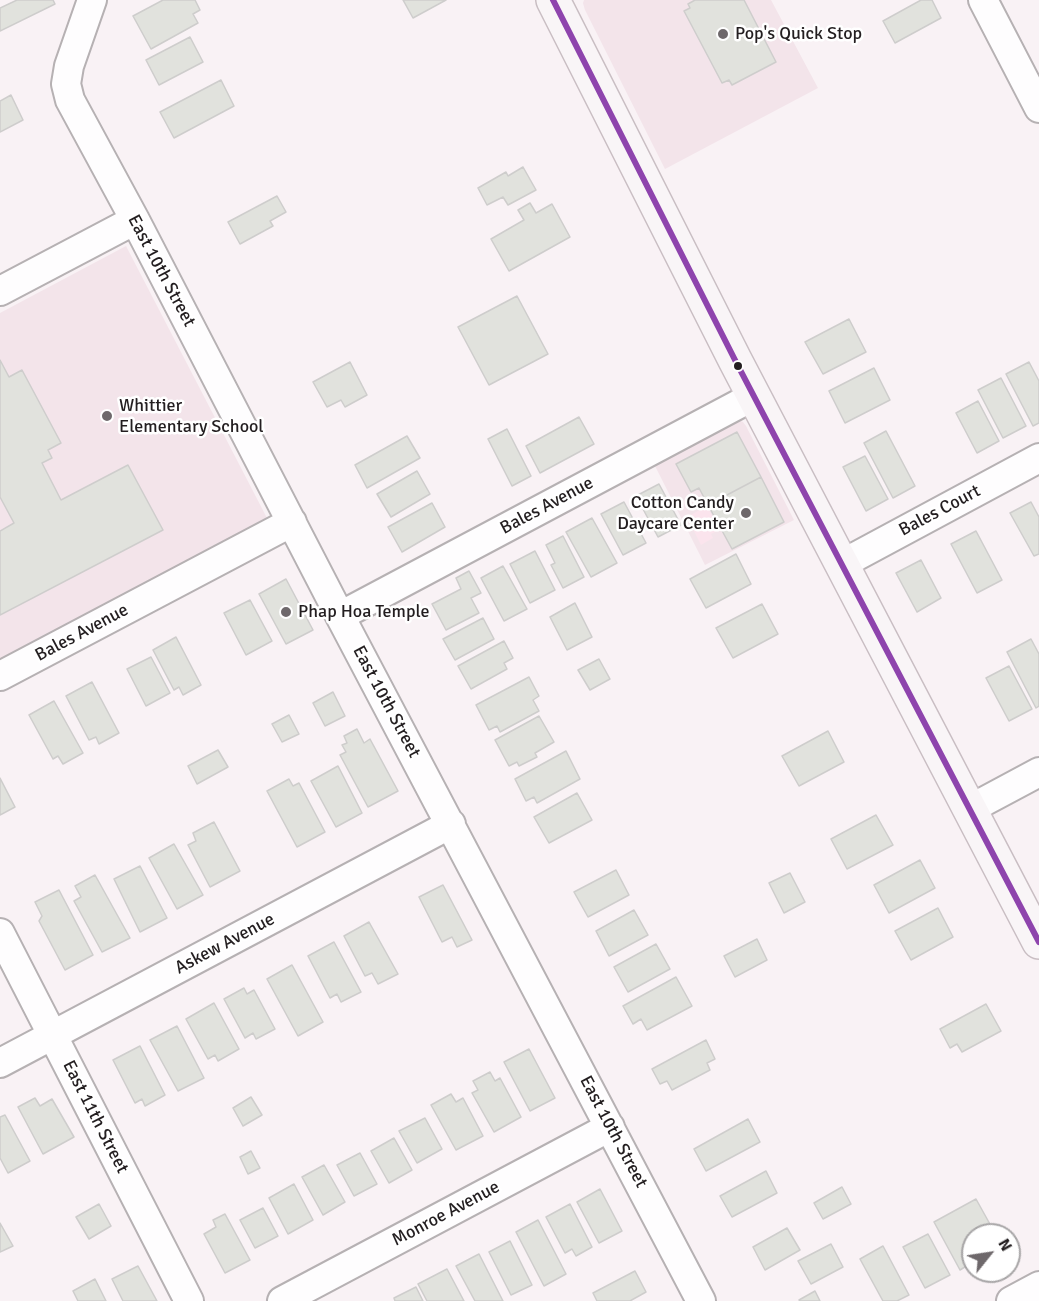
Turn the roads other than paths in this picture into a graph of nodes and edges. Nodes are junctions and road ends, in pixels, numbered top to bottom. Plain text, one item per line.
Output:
1 (92, 0) edge
2 (553, 0) edge
3 (983, 0) edge
4 (1039, 108) edge
5 (135, 220) junction
6 (0, 291) edge
7 (754, 396) junction
8 (1039, 458) edge
9 (292, 522) junction
10 (842, 564) junction
11 (340, 616) junction
12 (0, 676) edge
13 (1039, 772) edge
14 (970, 809) junction
15 (451, 824) junction
16 (0, 933) edge
17 (1039, 942) edge
18 (53, 1034) junction
19 (0, 1063) edge
20 (610, 1127) junction
21 (1039, 1286) edge
22 (189, 1301) edge
23 (282, 1301) edge
24 (701, 1301) edge
25 (1011, 1301) edge

1 - 5 street, East 10th Street
2 - 7 main road
3 - 4 street
5 - 6 street
5 - 9 street, East 10th Street
7 - 10 main road
7 - 11 street, Bales Avenue
8 - 10 street, Bales Court
9 - 11 street, East 10th Street
9 - 12 street, Bales Avenue
10 - 14 main road
11 - 15 street, East 10th Street
13 - 14 street
14 - 17 main road
15 - 18 street, Askew Avenue
15 - 20 street, East 10th Street
16 - 18 street, East 11th Street
18 - 19 street, Askew Avenue
18 - 22 street, East 11th Street
20 - 23 street, Monroe Avenue
20 - 24 street, East 10th Street
21 - 25 street

